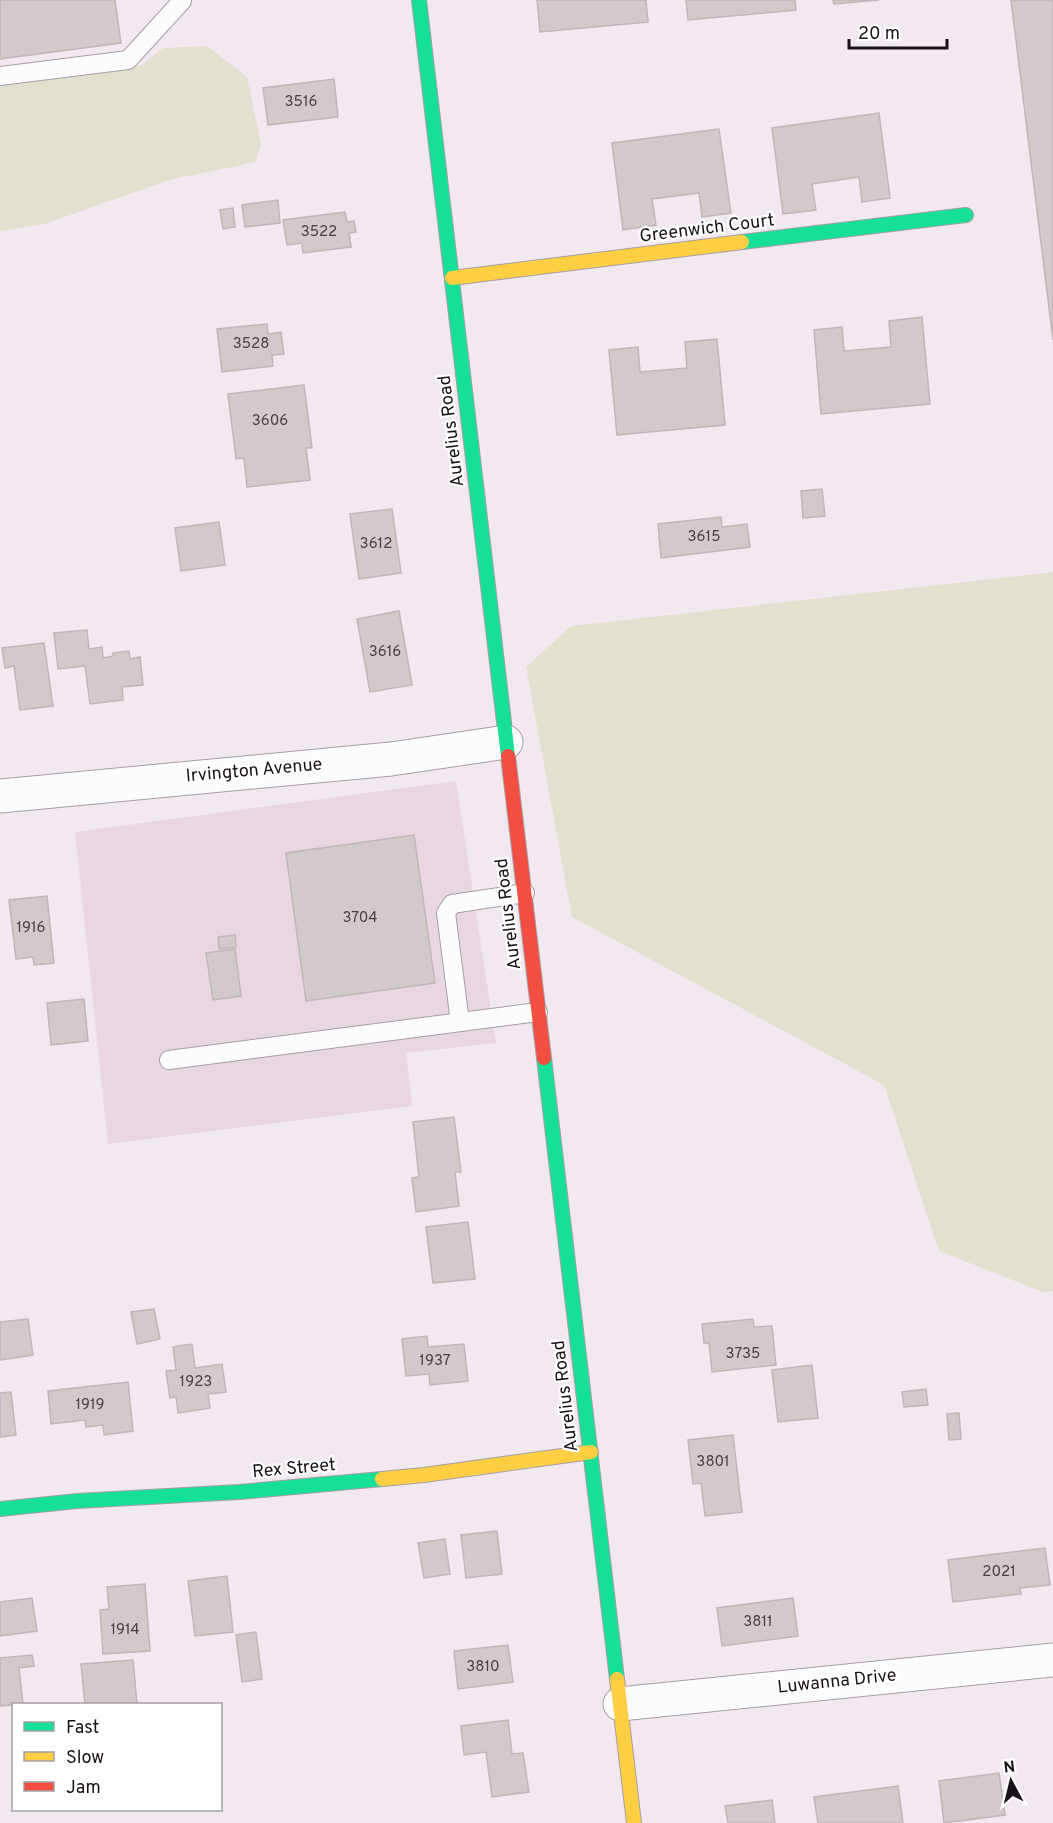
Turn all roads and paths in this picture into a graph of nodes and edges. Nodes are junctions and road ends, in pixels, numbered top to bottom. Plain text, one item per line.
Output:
1 (419, 0) edge
2 (182, 1) edge
3 (0, 76) edge
4 (966, 215) dead end
5 (452, 278) junction
6 (506, 742) junction
7 (0, 796) edge
8 (525, 893) junction
9 (538, 1012) junction
10 (460, 1022) junction
11 (169, 1059) dead end
12 (591, 1452) junction
13 (0, 1509) edge
14 (1053, 1660) edge
15 (620, 1704) junction
16 (634, 1823) edge

1 - 5 street, Aurelius Road
2 - 3 lane
4 - 5 street, Greenwich Court
5 - 6 street, Aurelius Road
6 - 7 street, Irvington Avenue
6 - 8 street, Aurelius Road
8 - 9 street, Aurelius Road
8 - 10 lane
9 - 10 lane
9 - 12 street, Aurelius Road
10 - 11 lane
12 - 13 street, Rex Street
12 - 15 street, Aurelius Road
14 - 15 street, Luwanna Drive
15 - 16 street, Aurelius Road

